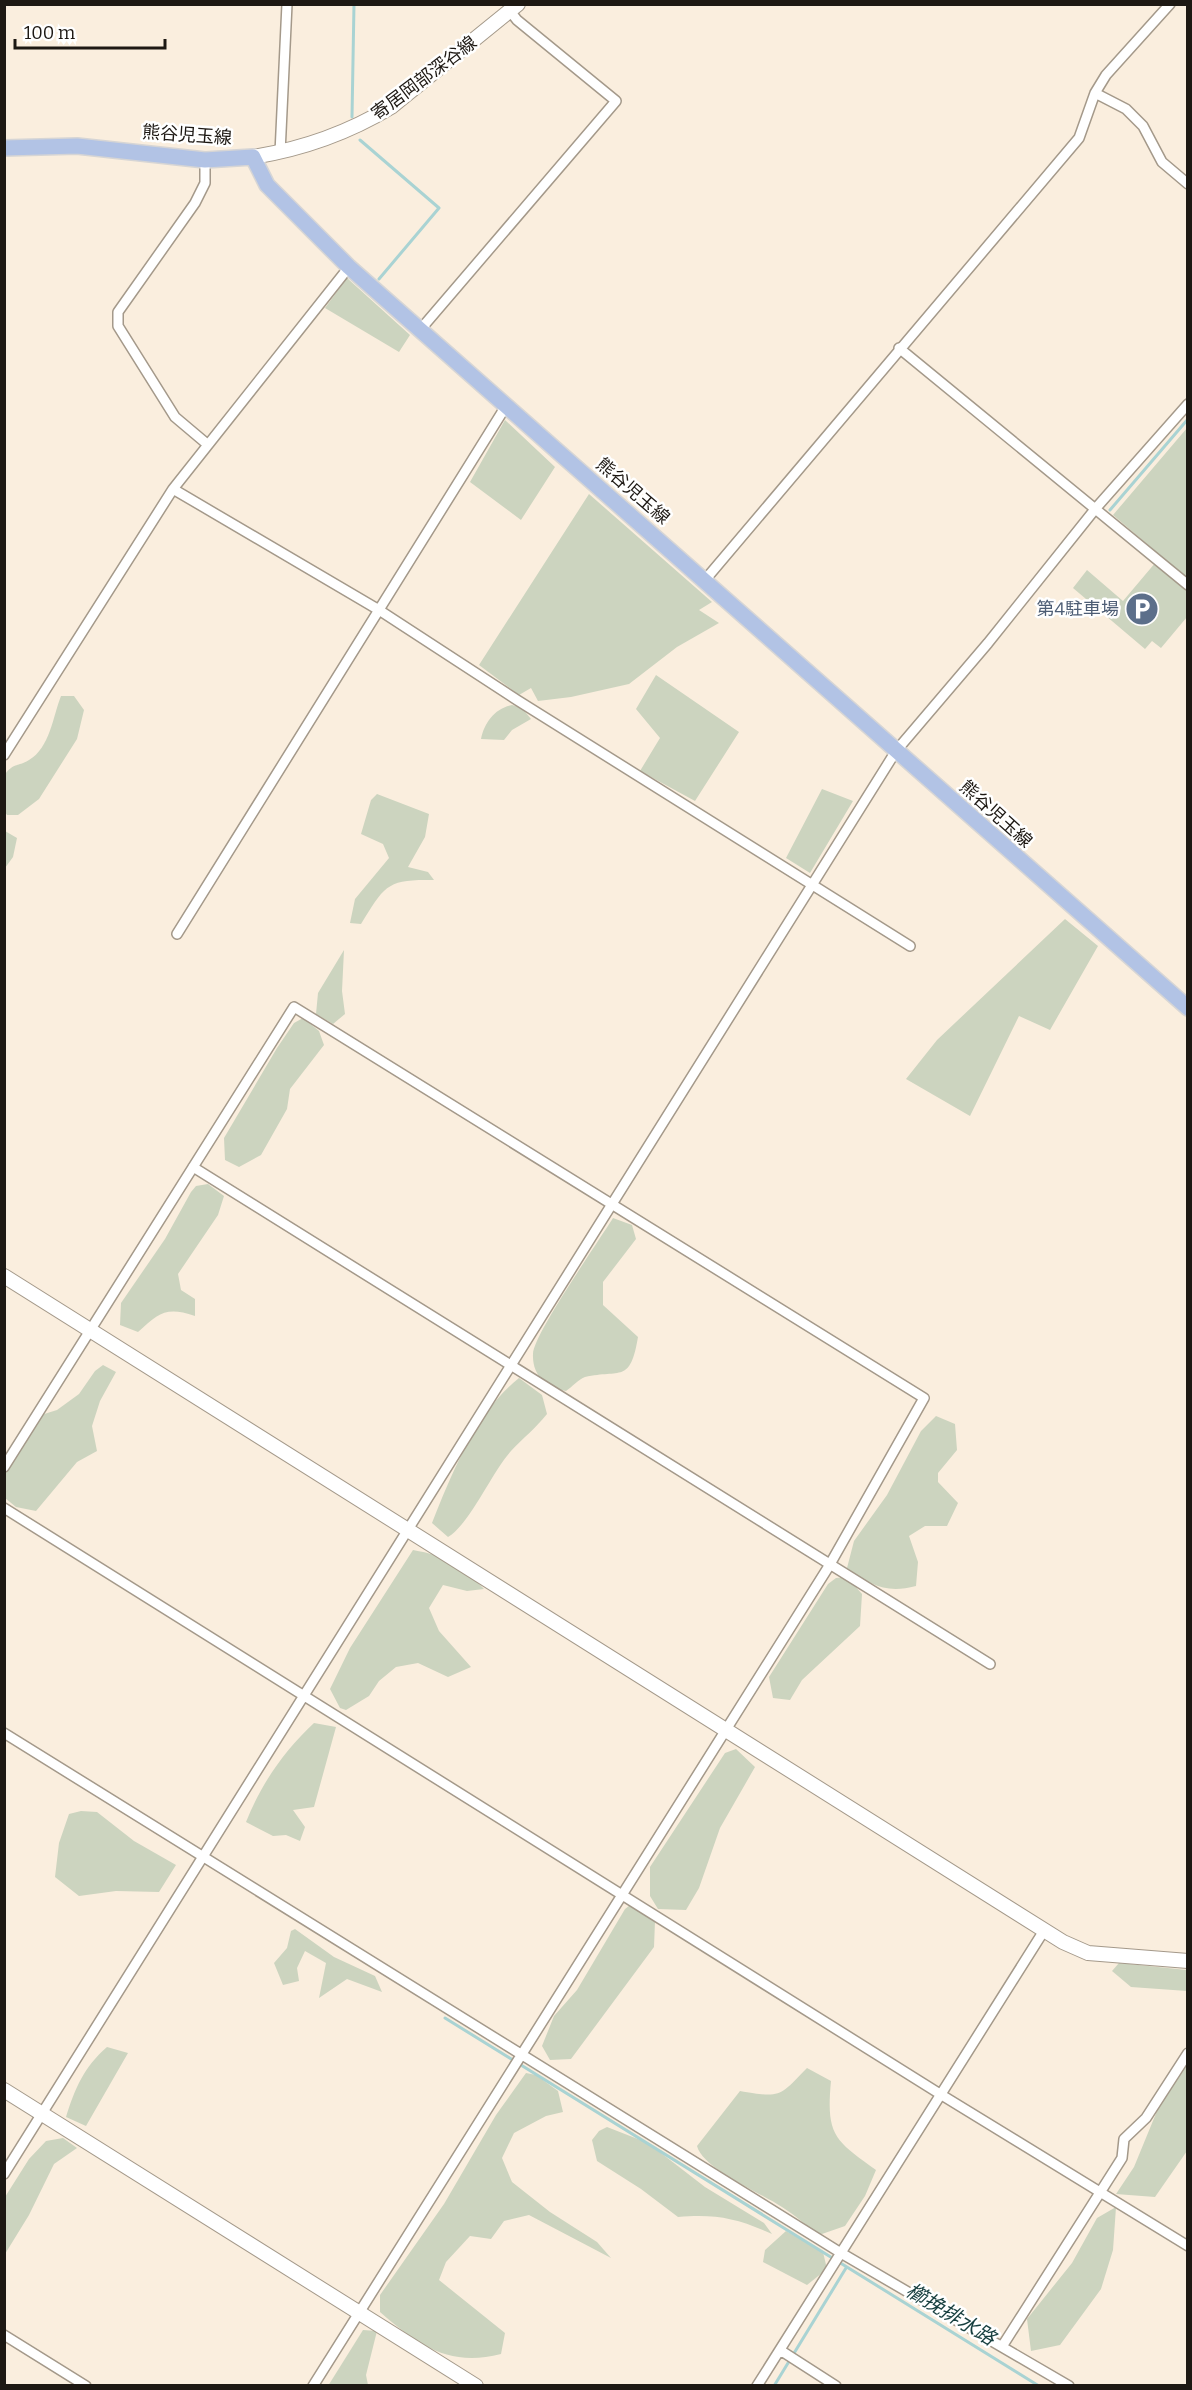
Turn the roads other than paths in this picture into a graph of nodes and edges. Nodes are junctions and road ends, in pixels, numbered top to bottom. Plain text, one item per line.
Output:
1 (287, 4) edge
2 (1170, 4) edge
3 (514, 8) edge
4 (1095, 93) junction
5 (4, 148) edge
6 (280, 153) junction
7 (253, 157) junction
8 (205, 160) junction
9 (1188, 184) edge
10 (349, 267) junction
11 (420, 330) junction
12 (899, 348) junction
13 (1188, 404) edge
14 (506, 406) junction
15 (207, 444) junction
16 (173, 489) junction
17 (1096, 508) junction
18 (705, 580) junction
19 (1188, 585) edge
20 (379, 610) junction
21 (896, 751) junction
22 (4, 755) edge
23 (812, 885) junction
24 (177, 934) dead end
25 (910, 946) dead end
26 (1185, 1002) edge
27 (193, 1167) junction
28 (612, 1206) junction
29 (4, 1276) edge
30 (91, 1330) junction
31 (513, 1366) junction
32 (4, 1467) edge
33 (4, 1508) edge
34 (410, 1530) junction
35 (829, 1566) junction
36 (990, 1664) dead end
37 (305, 1696) junction
38 (728, 1730) junction
39 (4, 1733) edge
40 (202, 1856) junction
41 (621, 1894) junction
42 (1045, 1929) junction
43 (1188, 1961) edge
44 (1188, 2053) edge
45 (521, 2054) junction
46 (4, 2090) edge
47 (940, 2094) junction
48 (43, 2114) junction
49 (4, 2174) edge
50 (1101, 2193) junction
51 (1188, 2246) edge
52 (841, 2253) junction
53 (359, 2313) junction
54 (4, 2335) edge
55 (1003, 2345) junction
56 (780, 2350) junction
57 (86, 2385) edge
58 (313, 2385) edge
59 (476, 2385) edge
60 (757, 2385) edge
61 (836, 2385) edge
62 (1069, 2385) edge

1 - 6 street
2 - 4 street
3 - 6 street, 寄居岡部深谷線
3 - 11 street
4 - 9 street
4 - 12 street
5 - 8 main road, 熊谷児玉線
6 - 7 street, 寄居岡部深谷線
7 - 8 main road, 熊谷児玉線
7 - 10 main road, 熊谷児玉線
8 - 15 street
10 - 11 main road, 熊谷児玉線
10 - 15 street
11 - 14 main road, 熊谷児玉線
12 - 17 street
12 - 18 street
13 - 17 street
14 - 18 main road, 熊谷児玉線
14 - 20 street
15 - 16 street
16 - 20 street
16 - 22 street
17 - 19 street
17 - 21 street
18 - 21 main road, 熊谷児玉線
20 - 23 street
20 - 24 street
21 - 23 street
21 - 26 main road, 熊谷児玉線
23 - 25 street
23 - 28 street
27 - 28 street
27 - 30 street
27 - 31 street
28 - 31 street
28 - 35 street
29 - 30 street
30 - 32 street
30 - 34 street
31 - 34 street
31 - 35 street
33 - 37 street
34 - 37 street
34 - 38 street
35 - 36 street
35 - 38 street
37 - 40 street
37 - 41 street
38 - 41 street
38 - 42 street
39 - 40 street
40 - 45 street
40 - 48 street
41 - 45 street
41 - 47 street
42 - 43 street
42 - 47 street
44 - 50 street
45 - 52 street
45 - 53 street
46 - 48 street
47 - 50 street
47 - 52 street
48 - 49 street
48 - 53 street
50 - 51 street
50 - 55 street
52 - 55 street
52 - 56 street
53 - 58 street
53 - 59 street
54 - 57 street
55 - 62 street
56 - 60 street
56 - 61 street

